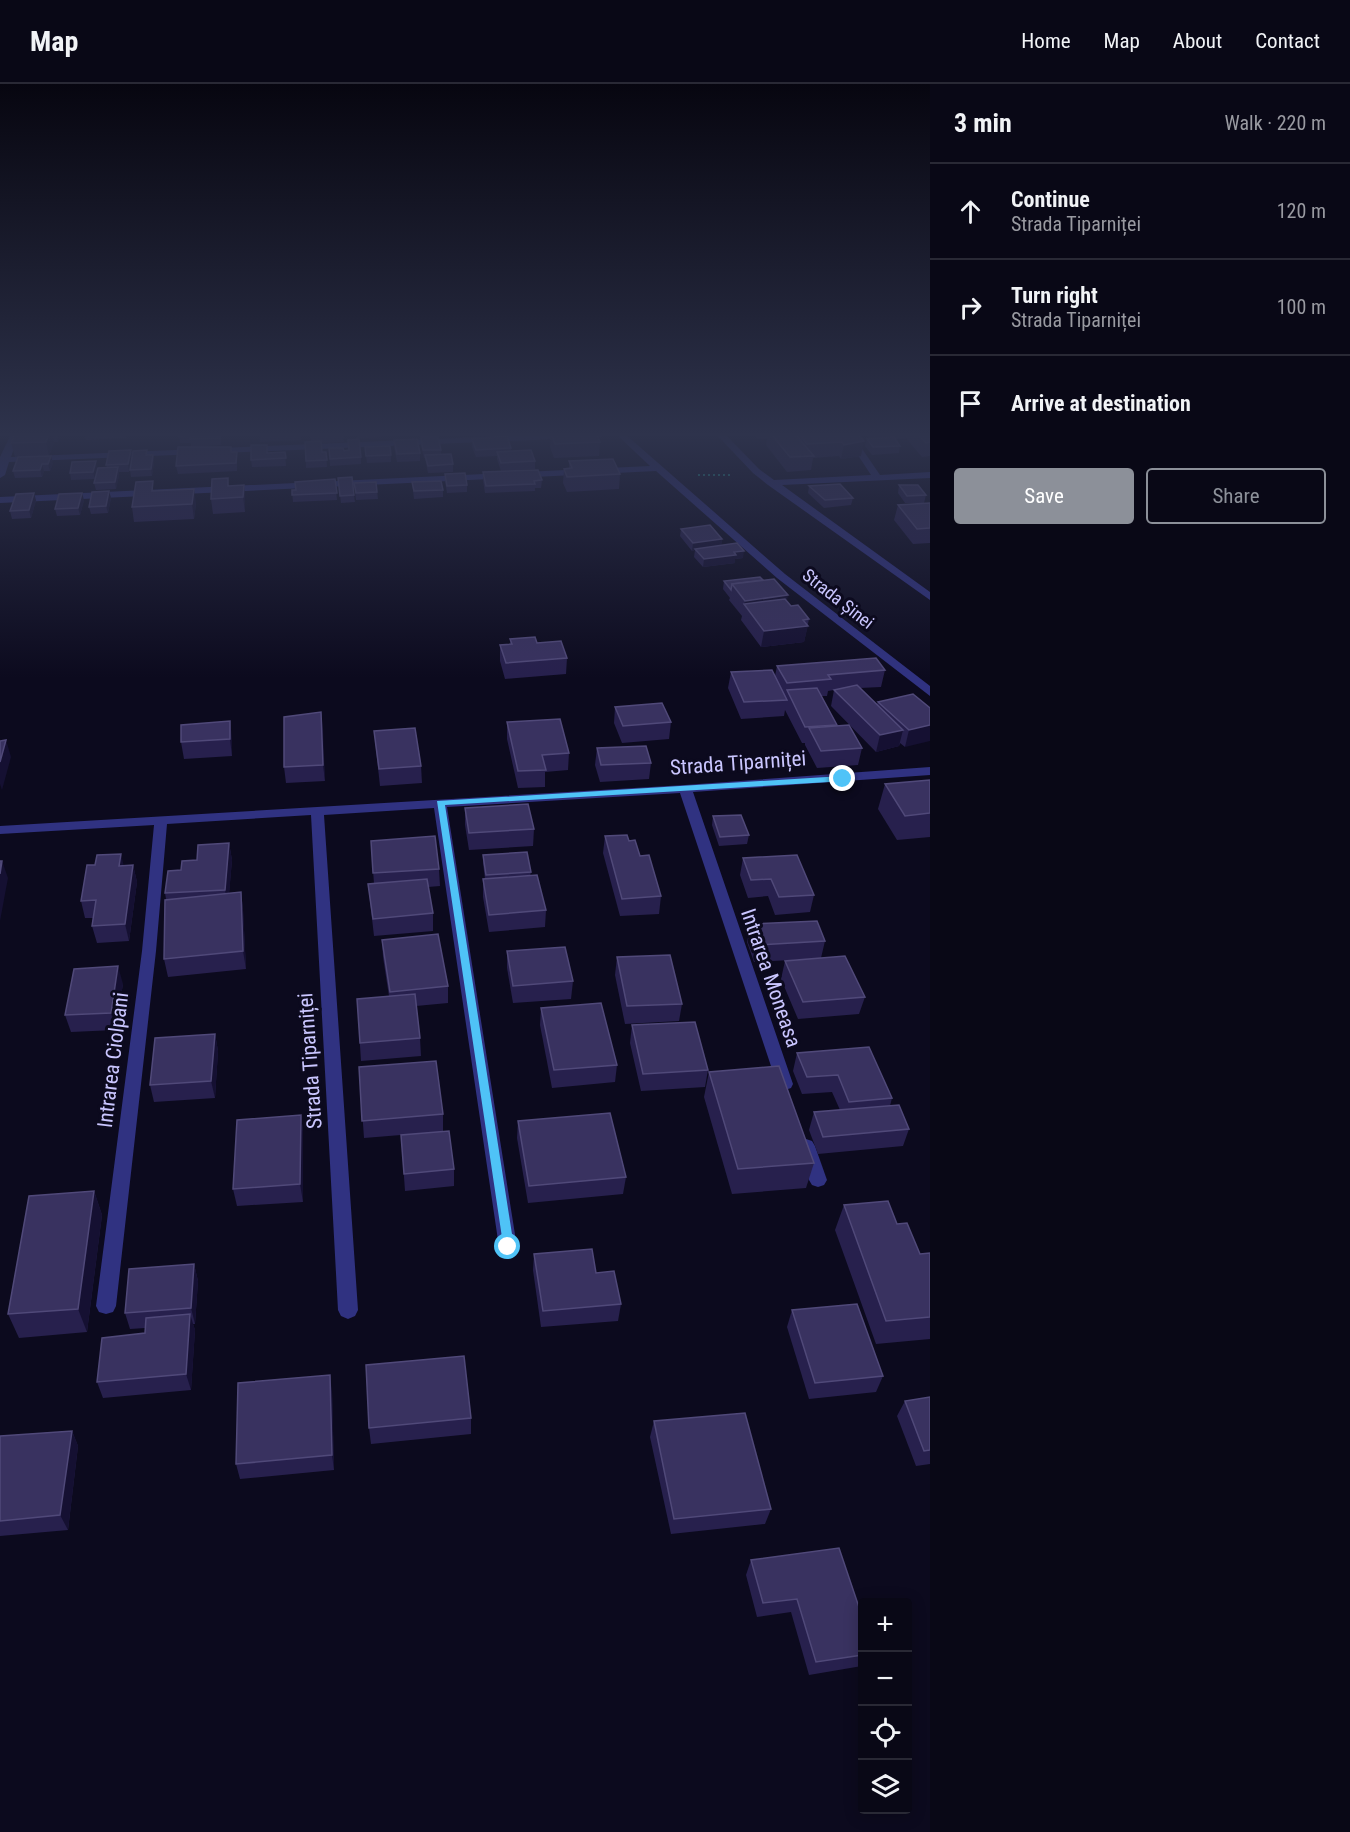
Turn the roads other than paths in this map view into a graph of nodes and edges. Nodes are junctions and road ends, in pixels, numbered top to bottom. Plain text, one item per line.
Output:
1 (711, 516) edge
2 (816, 516) edge
3 (930, 597) edge
4 (930, 692) edge
5 (930, 771) edge
6 (685, 789) junction
7 (440, 803) junction
8 (317, 810) junction
9 (161, 820) junction
10 (0, 830) edge
11 (791, 1102) edge
12 (803, 1136) edge
13 (818, 1180) dead end
14 (508, 1247) dead end
15 (105, 1306) dead end
16 (348, 1310) dead end

1 - 4 street, Strada Șinei
2 - 3 street
5 - 6 street, Strada Tiparniței
6 - 7 street, Strada Tiparniței
6 - 11 street, Intrarea Moneasa
7 - 8 street, Strada Tiparniței
7 - 14 street
8 - 9 street, Strada Tiparniței
8 - 16 street, Strada Tiparniței
9 - 10 street, Strada Tiparniței
9 - 15 street, Intrarea Ciolpani
12 - 13 street

